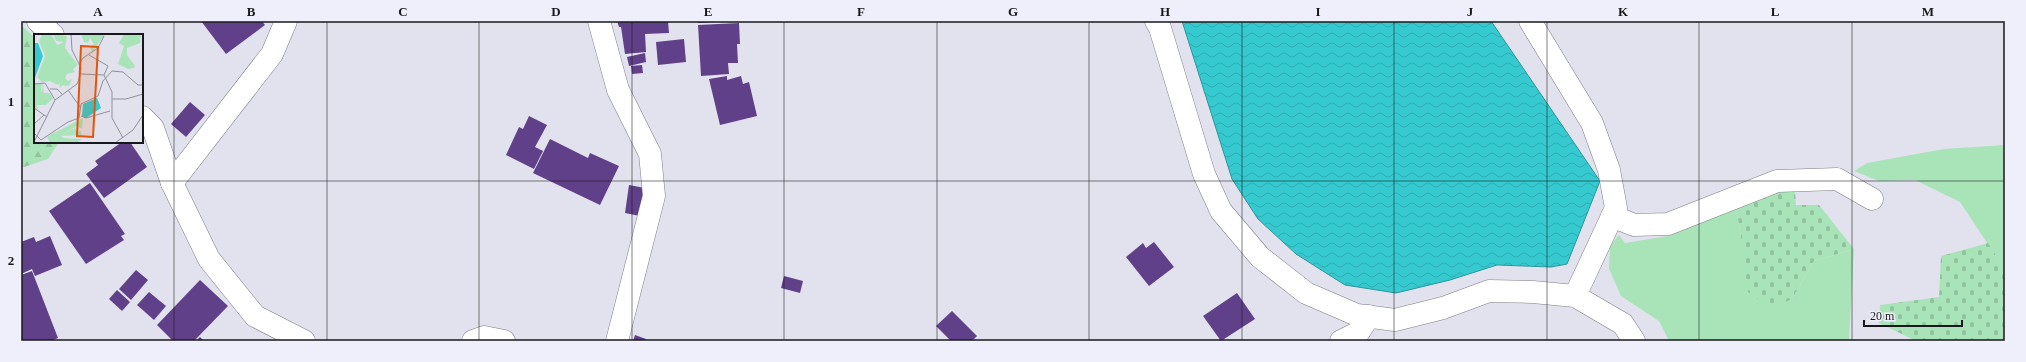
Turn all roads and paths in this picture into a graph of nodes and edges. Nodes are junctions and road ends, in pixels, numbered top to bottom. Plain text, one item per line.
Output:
1 (38, 21) edge
2 (286, 21) edge
3 (599, 21) edge
4 (1156, 21) edge
5 (1530, 21) edge
6 (53, 34) edge
7 (143, 118) edge
8 (172, 183) junction
9 (1872, 199) dead end
10 (1612, 216) junction
11 (1575, 296) junction
12 (1369, 316) junction
13 (304, 341) edge
14 (473, 341) edge
15 (504, 341) edge
16 (617, 341) edge
17 (1341, 341) edge
18 (1634, 341) edge

1 - 6 street
2 - 8 street
3 - 16 street
4 - 12 street
5 - 10 street
7 - 8 street
8 - 13 street
9 - 10 street
10 - 11 street
11 - 12 street
11 - 18 street
12 - 17 street
14 - 15 street

